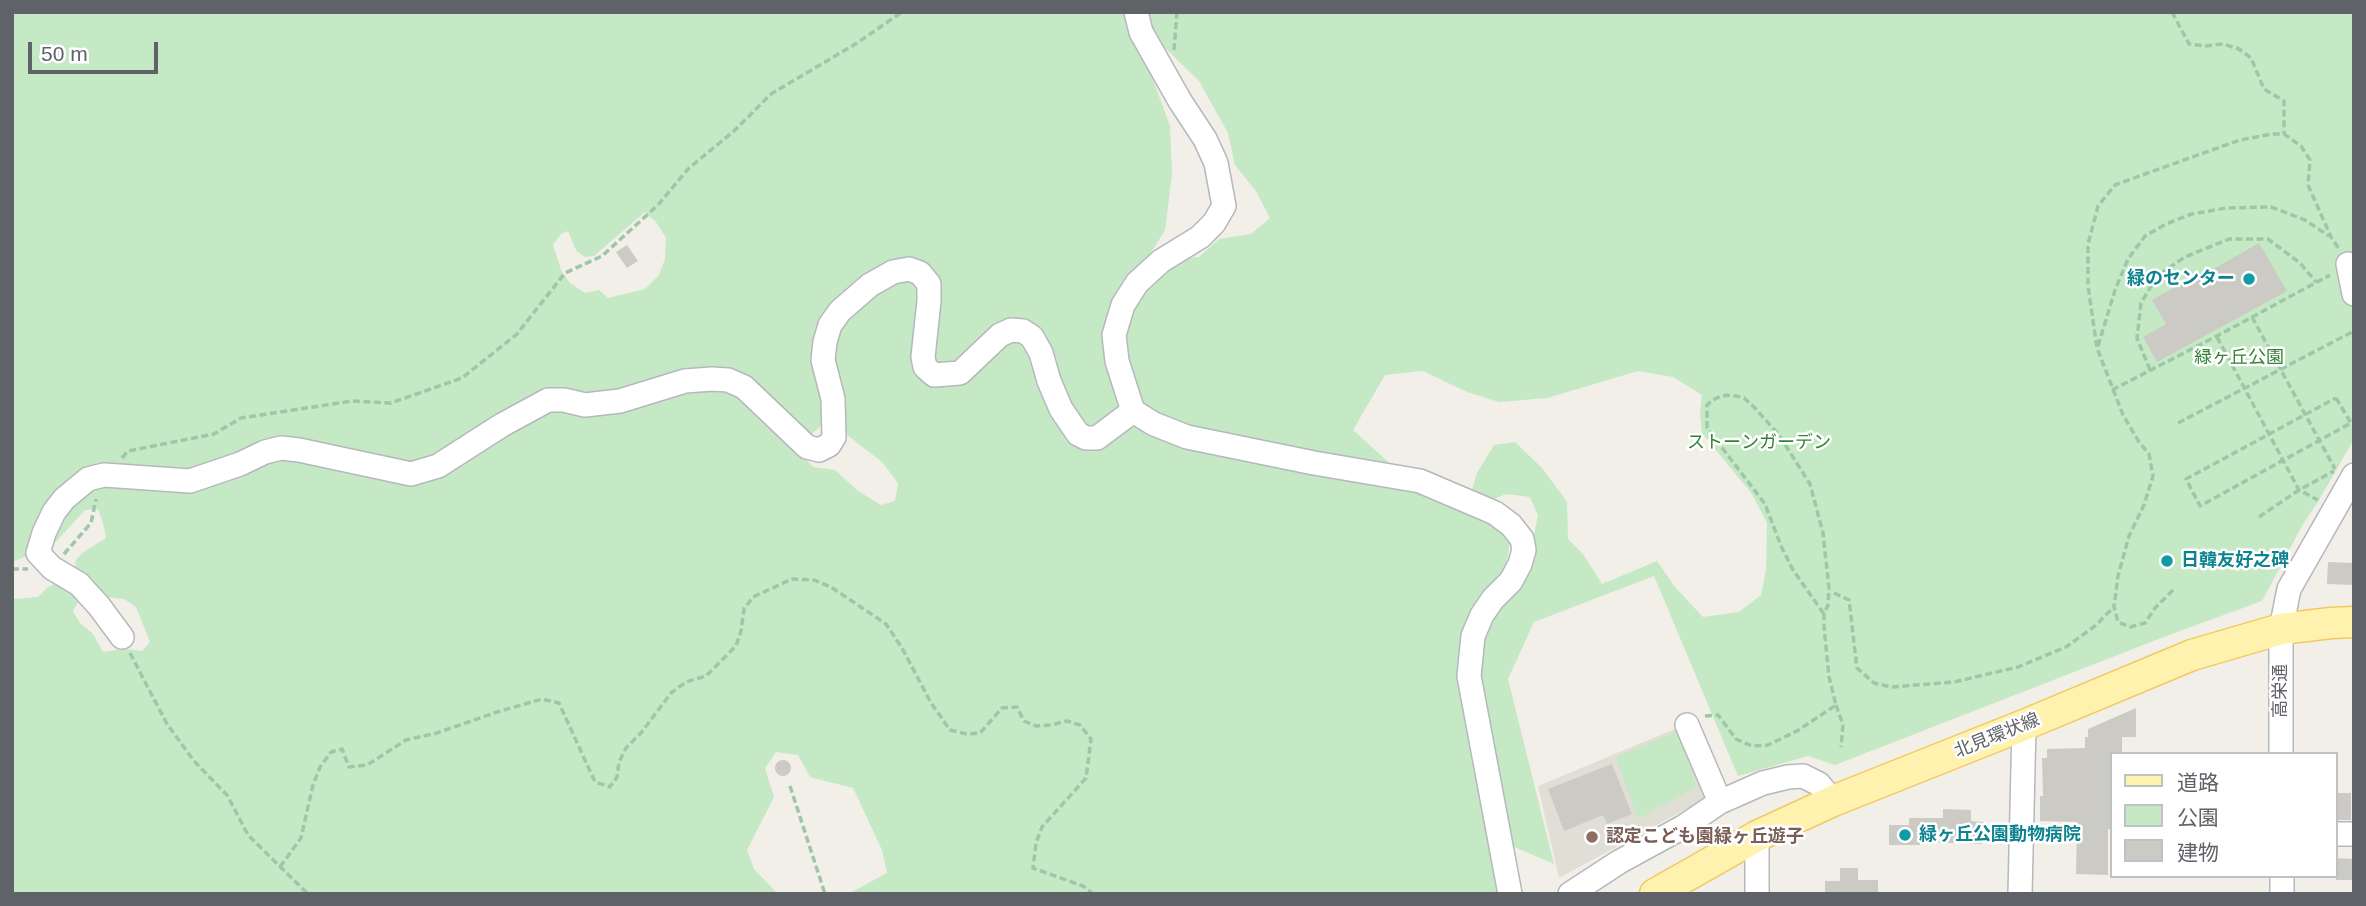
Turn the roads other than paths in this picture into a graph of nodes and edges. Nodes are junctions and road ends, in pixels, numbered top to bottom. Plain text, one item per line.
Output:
1 (1136, 12) edge
2 (2348, 264) road end
3 (2354, 294) edge
4 (1133, 411) junction
5 (2346, 476) edge
6 (2354, 622) edge
7 (2281, 629) junction
8 (122, 638) road end
9 (1687, 725) road end
10 (2024, 725) junction
11 (2281, 752) edge
12 (1833, 801) junction
13 (1720, 802) junction
14 (1757, 836) junction
15 (1510, 894) edge
16 (1570, 894) edge
17 (1655, 894) edge
18 (1757, 894) edge
19 (2020, 894) edge

1 - 4 street
2 - 3 street
4 - 8 street
4 - 15 street
5 - 7 street, 高栄通
6 - 7 main road, 北見環状線
7 - 10 main road, 北見環状線
7 - 11 street, 高栄通
9 - 13 street
10 - 12 main road, 北見環状線
10 - 19 street
12 - 13 street
12 - 14 main road, 北見環状線
13 - 16 street
14 - 17 main road, 北見環状線
14 - 18 street

